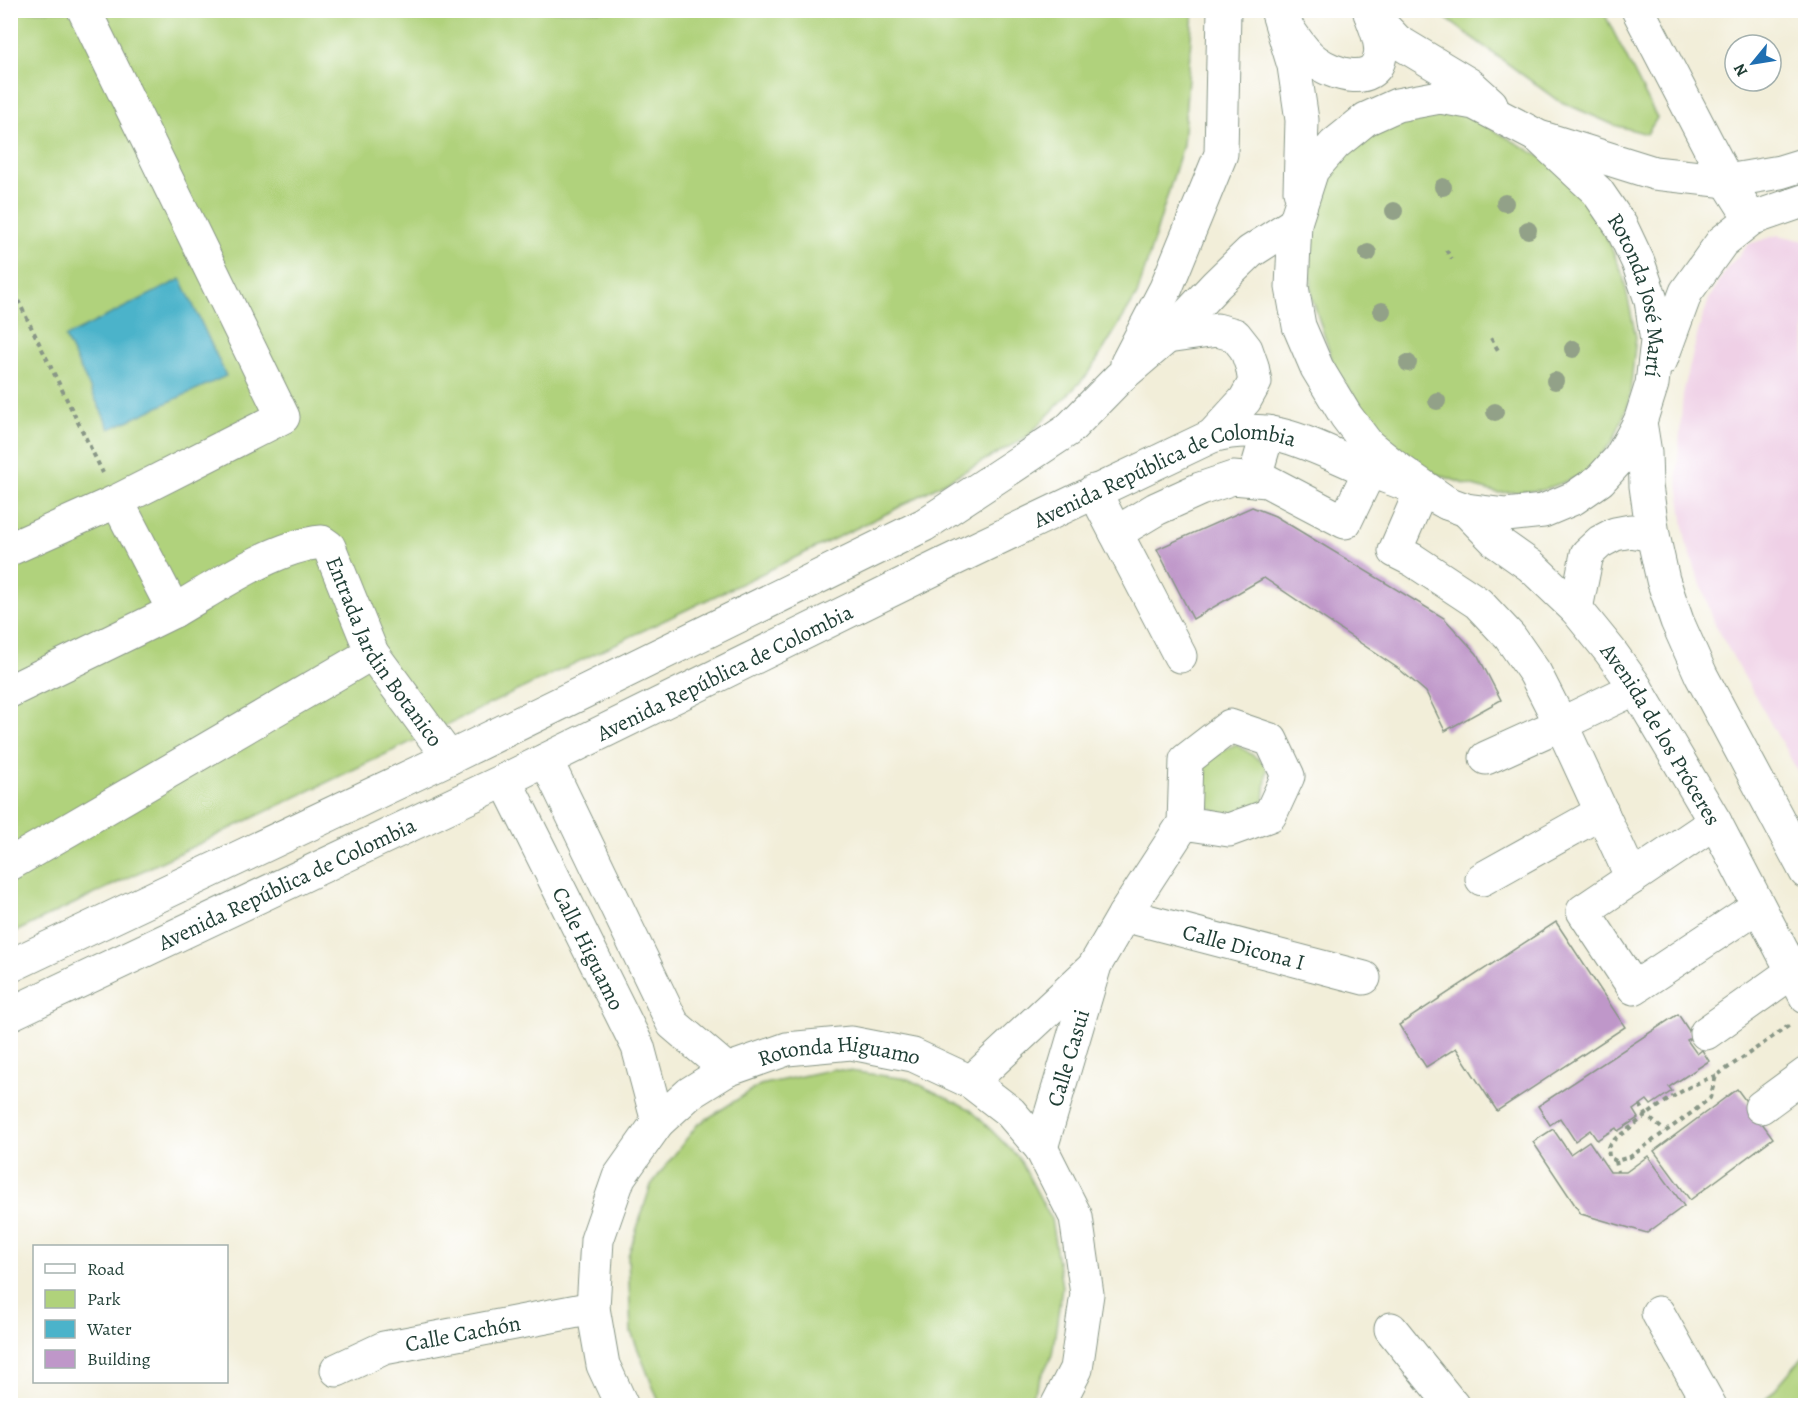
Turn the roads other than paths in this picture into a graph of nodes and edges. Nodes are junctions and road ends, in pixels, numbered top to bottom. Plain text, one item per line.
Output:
1 (84, 10) edge
2 (1224, 10) edge
3 (1638, 10) edge
4 (1369, 13) edge
5 (1279, 14) edge
6 (1505, 118) junction
7 (1539, 136) junction
8 (1806, 164) edge
9 (1727, 181) junction
10 (1806, 200) edge
11 (1297, 215) junction
12 (1751, 219) junction
13 (1167, 337) junction
14 (1119, 378) junction
15 (1652, 384) junction
16 (1640, 422) junction
17 (1268, 432) junction
18 (1212, 436) junction
19 (1370, 470) junction
20 (1254, 480) junction
21 (1094, 491) junction
22 (117, 501) junction
23 (1445, 501) junction
24 (1116, 533) junction
25 (1653, 535) junction
26 (10, 549) edge
27 (1575, 609) junction
28 (174, 611) junction
29 (372, 653) junction
30 (1180, 656) dead end
31 (1636, 688) junction
32 (10, 691) edge
33 (1561, 724) junction
34 (449, 758) junction
35 (1486, 758) dead end
36 (546, 760) junction
37 (505, 780) junction
38 (1602, 812) junction
39 (1715, 822) junction
40 (1184, 823) dead end
41 (10, 864) edge
42 (1806, 872) edge
43 (1632, 878) junction
44 (1482, 879) dead end
45 (1758, 906) junction
46 (1124, 915) junction
47 (1095, 965) junction
48 (10, 966) edge
49 (1364, 978) dead end
50 (1798, 996) edge
51 (10, 1014) edge
52 (1706, 1033) dead end
53 (727, 1070) junction
54 (1806, 1074) edge
55 (971, 1082) junction
56 (1761, 1107) dead end
57 (658, 1122) junction
58 (1041, 1148) junction
59 (593, 1308) junction
60 (1658, 1313) dead end
61 (1391, 1329) dead end
62 (337, 1370) dead end
63 (622, 1406) edge
64 (1058, 1406) edge
65 (1453, 1406) edge
66 (1710, 1406) edge

1 - 22 main road
2 - 14 main road
3 - 9 main road
4 - 5 main road
4 - 6 main road
5 - 11 main road
6 - 7 main road, Rotonda José Martí
6 - 11 main road, Rotonda José Martí
7 - 9 main road
7 - 15 main road, Rotonda José Martí
8 - 9 main road
9 - 12 main road
10 - 12 main road
11 - 13 main road, Avenida República de Colombia
11 - 23 main road, Rotonda José Martí
12 - 15 main road
13 - 14 main road, Avenida República de Colombia
13 - 18 main road
14 - 34 main road, Avenida República de Colombia
15 - 16 main road, Rotonda José Martí
16 - 23 main road, Rotonda José Martí
16 - 25 main road
17 - 18 main road, Avenida República de Colombia
17 - 19 main road, Avenida República de Colombia
17 - 20 main road
18 - 21 main road, Avenida República de Colombia
19 - 20 main road
19 - 23 main road, Avenida República de Colombia
20 - 24 main road
21 - 24 main road
21 - 36 main road, Avenida República de Colombia
22 - 26 main road
22 - 28 main road
23 - 27 main road, Avenida de los Próceres
23 - 33 main road
24 - 30 main road
25 - 27 main road
25 - 42 main road
27 - 31 main road, Avenida de los Próceres
28 - 29 main road, Entrada Jardin Botanico
28 - 32 main road
29 - 34 main road, Entrada Jardin Botanico
29 - 41 main road
31 - 33 main road
31 - 39 main road, Avenida de los Próceres
33 - 35 main road
33 - 38 main road
34 - 48 main road, Avenida República de Colombia
36 - 37 main road, Avenida República de Colombia
36 - 53 main road, Calle Higuamo
37 - 51 main road, Avenida República de Colombia
37 - 57 main road, Calle Higuamo
38 - 43 main road
38 - 44 main road
39 - 43 main road
39 - 45 main road, Avenida de los Próceres
40 - 46 main road, Calle Casui
43 - 45 main road
45 - 50 main road, Avenida de los Próceres
46 - 47 main road, Calle Casui
46 - 49 main road, Calle Dicona I
47 - 55 main road, Calle Casui
47 - 58 main road, Calle Casui
50 - 52 main road
53 - 55 main road, Rotonda Higuamo
53 - 57 main road, Rotonda Higuamo
54 - 56 main road
55 - 58 main road, Rotonda Higuamo
57 - 59 main road, Rotonda Higuamo
58 - 64 main road, Rotonda Higuamo
59 - 62 main road, Calle Cachón
59 - 63 main road, Rotonda Higuamo
60 - 66 main road
61 - 65 main road

